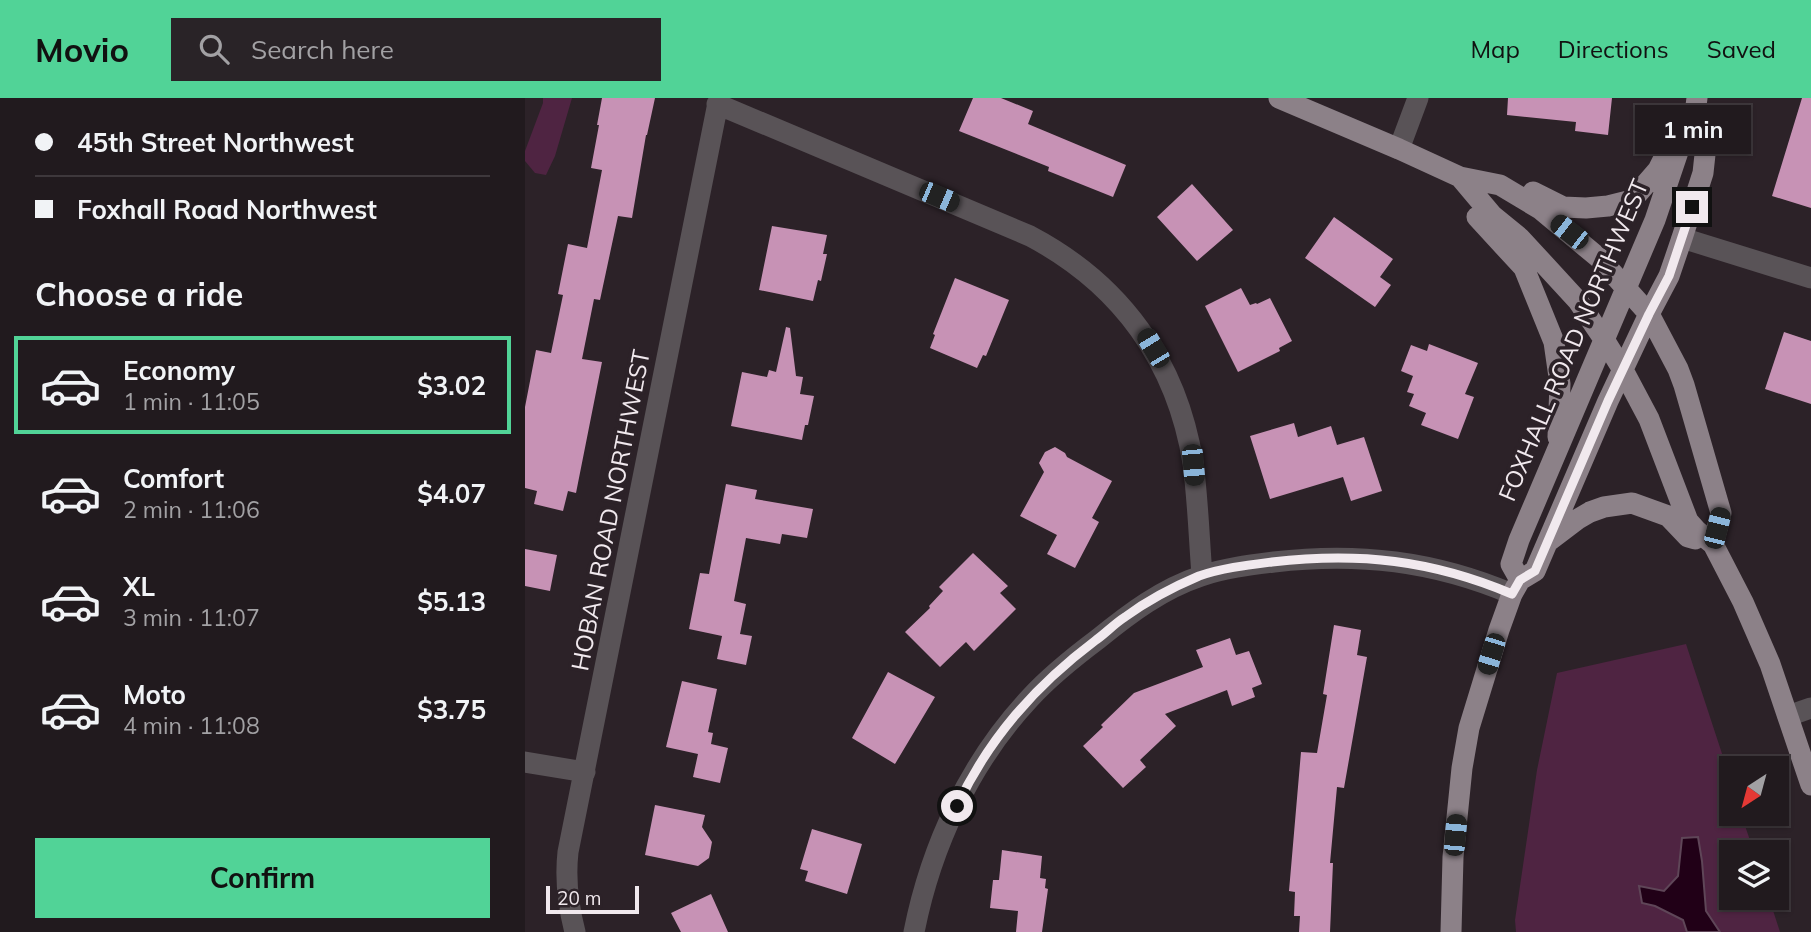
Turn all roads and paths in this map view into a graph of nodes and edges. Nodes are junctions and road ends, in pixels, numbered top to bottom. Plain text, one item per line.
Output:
1 (1279, 98) edge
2 (1418, 98) edge
3 (1697, 98) edge
4 (718, 101) edge
5 (1695, 121) junction
6 (1399, 149) junction
7 (1460, 177) junction
8 (1682, 238) junction
9 (1811, 278) edge
10 (1626, 289) junction
11 (1649, 314) junction
12 (1605, 341) junction
13 (1623, 370) junction
14 (1557, 449) junction
15 (1548, 542) junction
16 (1713, 544) junction
17 (1202, 575) junction
18 (1516, 587) junction
19 (1811, 709) edge
20 (1788, 716) junction
21 (525, 762) edge
22 (585, 772) junction
23 (1811, 785) edge
24 (575, 932) edge
25 (915, 932) edge
26 (1451, 932) edge

1 - 6 main road
2 - 6 street
3 - 5 main road, FOXHALL ROAD NORTHWEST
4 - 17 street
4 - 22 street, HOBAN ROAD NORTHWEST
5 - 7 main road
5 - 8 main road, FOXHALL ROAD NORTHWEST
5 - 10 main road, FOXHALL ROAD NORTHWEST
6 - 7 main road
7 - 10 main road
7 - 12 main road
7 - 14 main road
8 - 9 street
8 - 11 main road, FOXHALL ROAD NORTHWEST
10 - 11 main road
10 - 12 main road, FOXHALL ROAD NORTHWEST
11 - 13 main road, FOXHALL ROAD NORTHWEST
11 - 16 main road
12 - 13 main road
12 - 14 main road, FOXHALL ROAD NORTHWEST
13 - 15 main road, FOXHALL ROAD NORTHWEST
13 - 16 main road
14 - 18 main road, FOXHALL ROAD NORTHWEST
15 - 16 main road
15 - 18 main road, FOXHALL ROAD NORTHWEST
16 - 20 main road
17 - 18 street
17 - 25 street
18 - 26 main road, FOXHALL ROAD NORTHWEST
19 - 20 street
20 - 23 main road
21 - 22 street
22 - 24 street, HOBAN ROAD NORTHWEST

